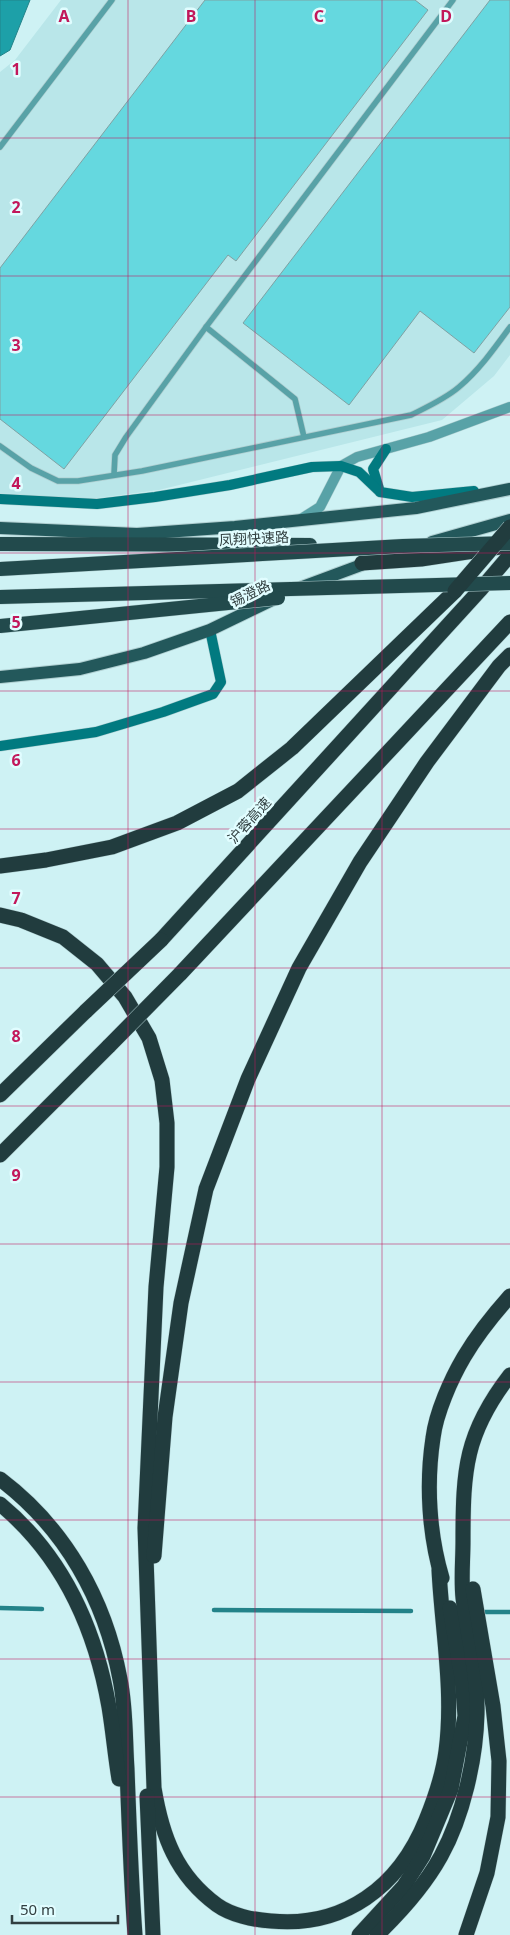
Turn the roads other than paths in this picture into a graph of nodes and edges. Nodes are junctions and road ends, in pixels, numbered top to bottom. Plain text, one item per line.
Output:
1 (112, 0) edge
2 (451, 1) edge
3 (0, 147) edge
4 (206, 327) junction
5 (510, 328) edge
6 (510, 406) edge
7 (304, 437) junction
8 (0, 446) edge
9 (386, 449) junction
10 (341, 466) junction
11 (114, 474) junction
12 (510, 488) edge
13 (380, 492) junction
14 (0, 499) edge
15 (299, 520) junction
16 (510, 520) edge
17 (510, 527) edge
18 (0, 528) edge
19 (0, 544) edge
20 (510, 544) edge
21 (403, 546) junction
22 (510, 555) edge
23 (362, 563) junction
24 (0, 569) edge
25 (510, 583) edge
26 (390, 586) junction
27 (0, 597) edge
28 (510, 622) edge
29 (0, 626) edge
30 (210, 630) junction
31 (510, 656) edge
32 (0, 677) edge
33 (0, 746) edge
34 (0, 866) edge
35 (0, 915) edge
36 (0, 1095) edge
37 (0, 1155) edge
38 (510, 1296) edge
39 (510, 1375) edge
40 (0, 1480) edge
41 (0, 1504) edge
42 (463, 1525) junction
43 (440, 1570) junction
44 (148, 1647) junction
45 (129, 1835) junction
46 (135, 1935) edge
47 (152, 1935) edge
48 (359, 1935) edge
49 (377, 1935) edge
50 (466, 1935) edge

1 - 3 lane
2 - 4 lane
4 - 7 lane
4 - 11 lane
5 - 7 lane
6 - 9 street
7 - 11 lane
8 - 11 lane
9 - 10 street
9 - 13 main road
10 - 13 main road
10 - 14 main road
10 - 15 street
12 - 13 main road
12 - 15 main road
15 - 18 main road
16 - 23 main road, 锡澄路
17 - 34 highway, bridge
19 - 21 highway, bridge
20 - 21 highway, 凤翔快速路, bridge
20 - 23 highway
21 - 24 highway, 凤翔快速路, bridge
22 - 36 highway, 沪蓉高速, bridge
23 - 30 main road, 锡澄路
25 - 26 highway, bridge
26 - 27 highway, bridge
26 - 29 highway, bridge
28 - 37 highway, bridge
30 - 32 main road, 锡澄路
30 - 33 main road
31 - 44 highway
35 - 44 highway
38 - 43 highway
39 - 42 highway
40 - 45 highway
41 - 45 highway
42 - 49 highway
42 - 50 highway
43 - 44 highway
43 - 48 highway
44 - 47 highway
45 - 46 highway

